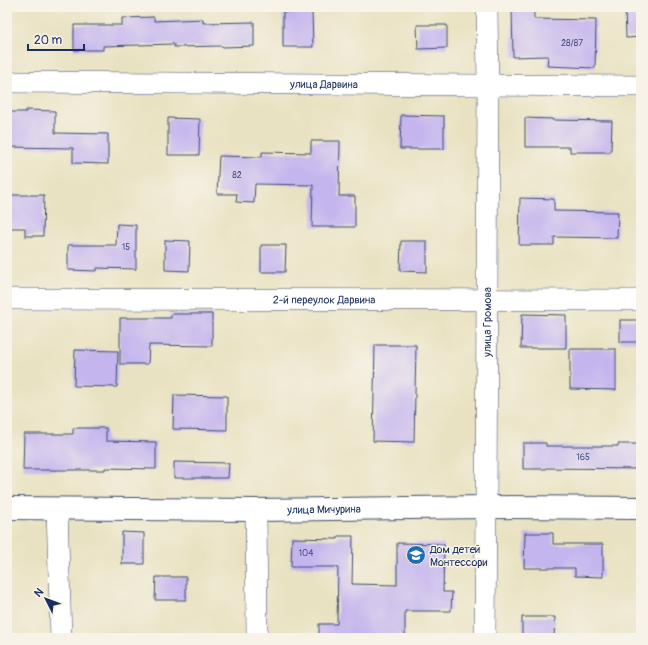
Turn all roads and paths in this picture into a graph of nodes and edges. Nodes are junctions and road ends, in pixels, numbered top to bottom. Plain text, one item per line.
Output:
1 (487, 7) edge
2 (7, 82) edge
3 (488, 85) junction
4 (641, 86) edge
5 (7, 299) edge
6 (486, 299) junction
7 (641, 300) edge
8 (486, 507) junction
9 (7, 508) edge
10 (641, 508) edge
11 (57, 509) junction
12 (256, 510) junction
13 (61, 638) edge
14 (257, 638) edge
15 (485, 638) edge

1 - 3 street, улица Громова
2 - 3 street, улица Дарвина
3 - 4 street, улица Дарвина
3 - 6 street, улица Громова
5 - 6 street, 2-й переулок Дарвина
6 - 7 street, 2-й переулок Дарвина
6 - 8 street, улица Громова
8 - 10 street, улица Мичурина
8 - 12 street, улица Мичурина
8 - 15 street, улица Громова
9 - 11 street, улица Мичурина
11 - 12 street, улица Мичурина
11 - 13 street
12 - 14 street

